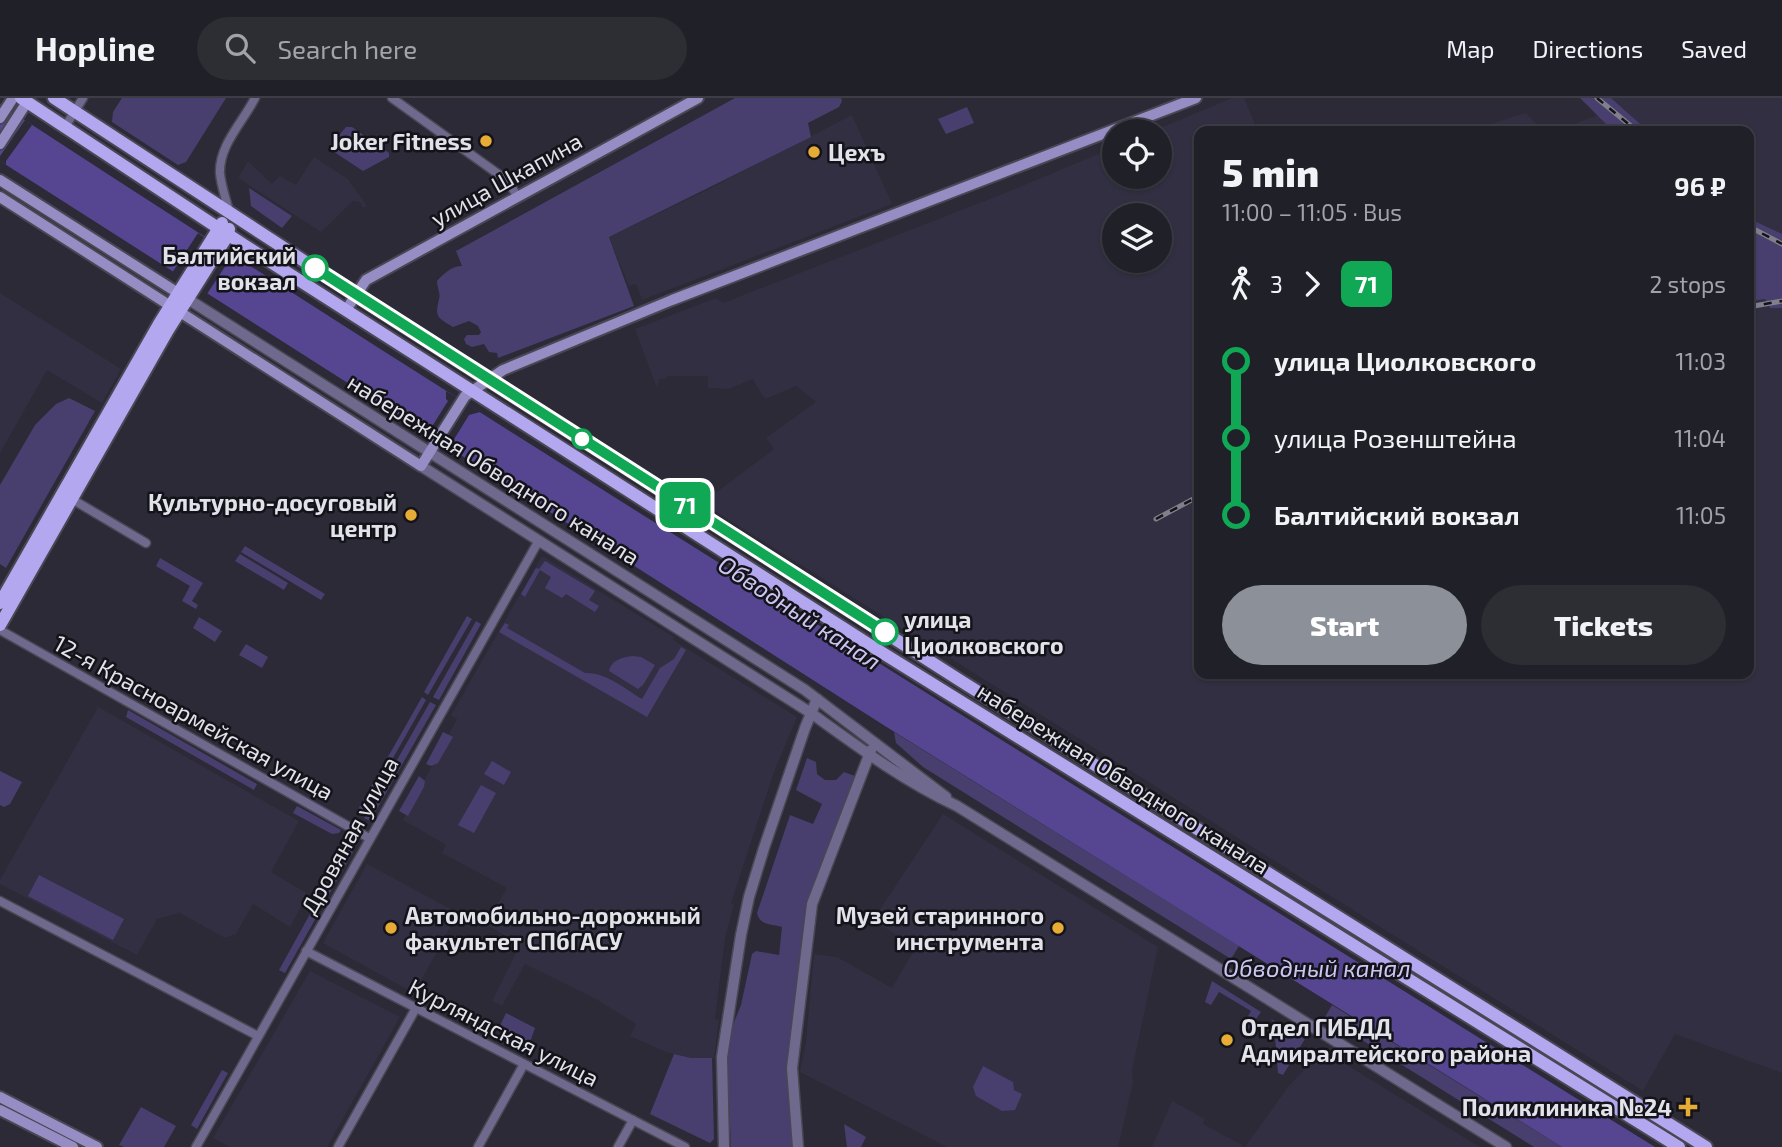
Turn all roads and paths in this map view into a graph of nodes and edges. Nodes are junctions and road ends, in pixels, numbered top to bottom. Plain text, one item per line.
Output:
1 (13, 98) edge
2 (54, 98) edge
3 (83, 98) edge
4 (255, 98) edge
5 (392, 98) edge
6 (698, 98) edge
7 (1196, 98) edge
8 (26, 99) edge
9 (75, 111) junction
10 (3, 113) edge
11 (65, 127) junction
12 (0, 144) edge
13 (0, 180) edge
14 (517, 196) junction
15 (0, 197) edge
16 (230, 213) junction
17 (223, 231) junction
18 (186, 292) junction
19 (356, 295) junction
20 (175, 309) junction
21 (346, 310) junction
22 (488, 379) junction
23 (471, 390) junction
24 (429, 453) junction
25 (421, 466) junction
26 (67, 496) junction
27 (146, 542) dead end
28 (538, 542) junction
29 (0, 603) edge
30 (0, 627) edge
31 (817, 699) junction
32 (811, 713) junction
33 (875, 743) junction
34 (868, 754) junction
35 (957, 806) junction
36 (369, 838) junction
37 (0, 901) edge
38 (306, 951) junction
39 (416, 1008) junction
40 (258, 1036) junction
41 (524, 1064) junction
42 (0, 1097) edge
43 (0, 1110) edge
44 (633, 1120) junction
45 (72, 1147) edge
46 (97, 1147) edge
47 (196, 1147) edge
48 (338, 1147) edge
49 (478, 1147) edge
50 (618, 1147) edge
51 (685, 1147) edge
52 (724, 1147) edge
53 (798, 1147) edge
54 (1506, 1147) edge
55 (1679, 1147) edge
56 (1706, 1147) edge

1 - 10 main road
2 - 9 main road, набережная Обводного канала
3 - 9 street
4 - 16 street
5 - 14 street
6 - 14 main road, улица Шкапина
7 - 22 main road
8 - 11 main road, набережная Обводного канала
8 - 12 main road
9 - 11 street
9 - 16 main road, набережная Обводного канала
11 - 17 main road, набережная Обводного канала
13 - 18 main road, набережная Обводного канала
14 - 19 main road, улица Шкапина
15 - 20 main road, набережная Обводного канала
16 - 17 main road
16 - 19 main road, набережная Обводного канала
17 - 18 main road
17 - 21 main road, набережная Обводного канала
18 - 20 main road
18 - 24 street, набережная Обводного канала
19 - 21 main road, улица Шкапина
19 - 22 main road, набережная Обводного канала
20 - 25 main road, набережная Обводного канала
20 - 26 main road
21 - 23 main road, набережная Обводного канала
22 - 23 main road
22 - 56 main road, набережная Обводного канала
23 - 24 main road
23 - 55 main road, набережная Обводного канала
24 - 25 main road
24 - 31 street, набережная Обводного канала
25 - 28 street, набережная Обводного канала
26 - 27 street
26 - 29 main road
26 - 30 main road
28 - 32 street, набережная Обводного канала
28 - 36 street, Дровяная улица
30 - 36 street, 12-я Красноармейская улица
31 - 32 street
31 - 33 street, набережная Обводного канала
32 - 34 street, набережная Обводного канала
32 - 52 street
33 - 34 street
33 - 35 street, набережная Обводного канала
34 - 35 street, набережная Обводного канала
34 - 53 street
35 - 54 street, набережная Обводного канала
36 - 38 street, Дровяная улица
37 - 40 street
38 - 39 street, Курляндская улица
38 - 40 street, Дровяная улица
39 - 41 street, Курляндская улица
39 - 48 street
40 - 47 street, Дровяная улица
41 - 44 street, Курляндская улица
41 - 49 street
42 - 46 main road
43 - 45 main road
44 - 50 street
44 - 51 street, Курляндская улица

